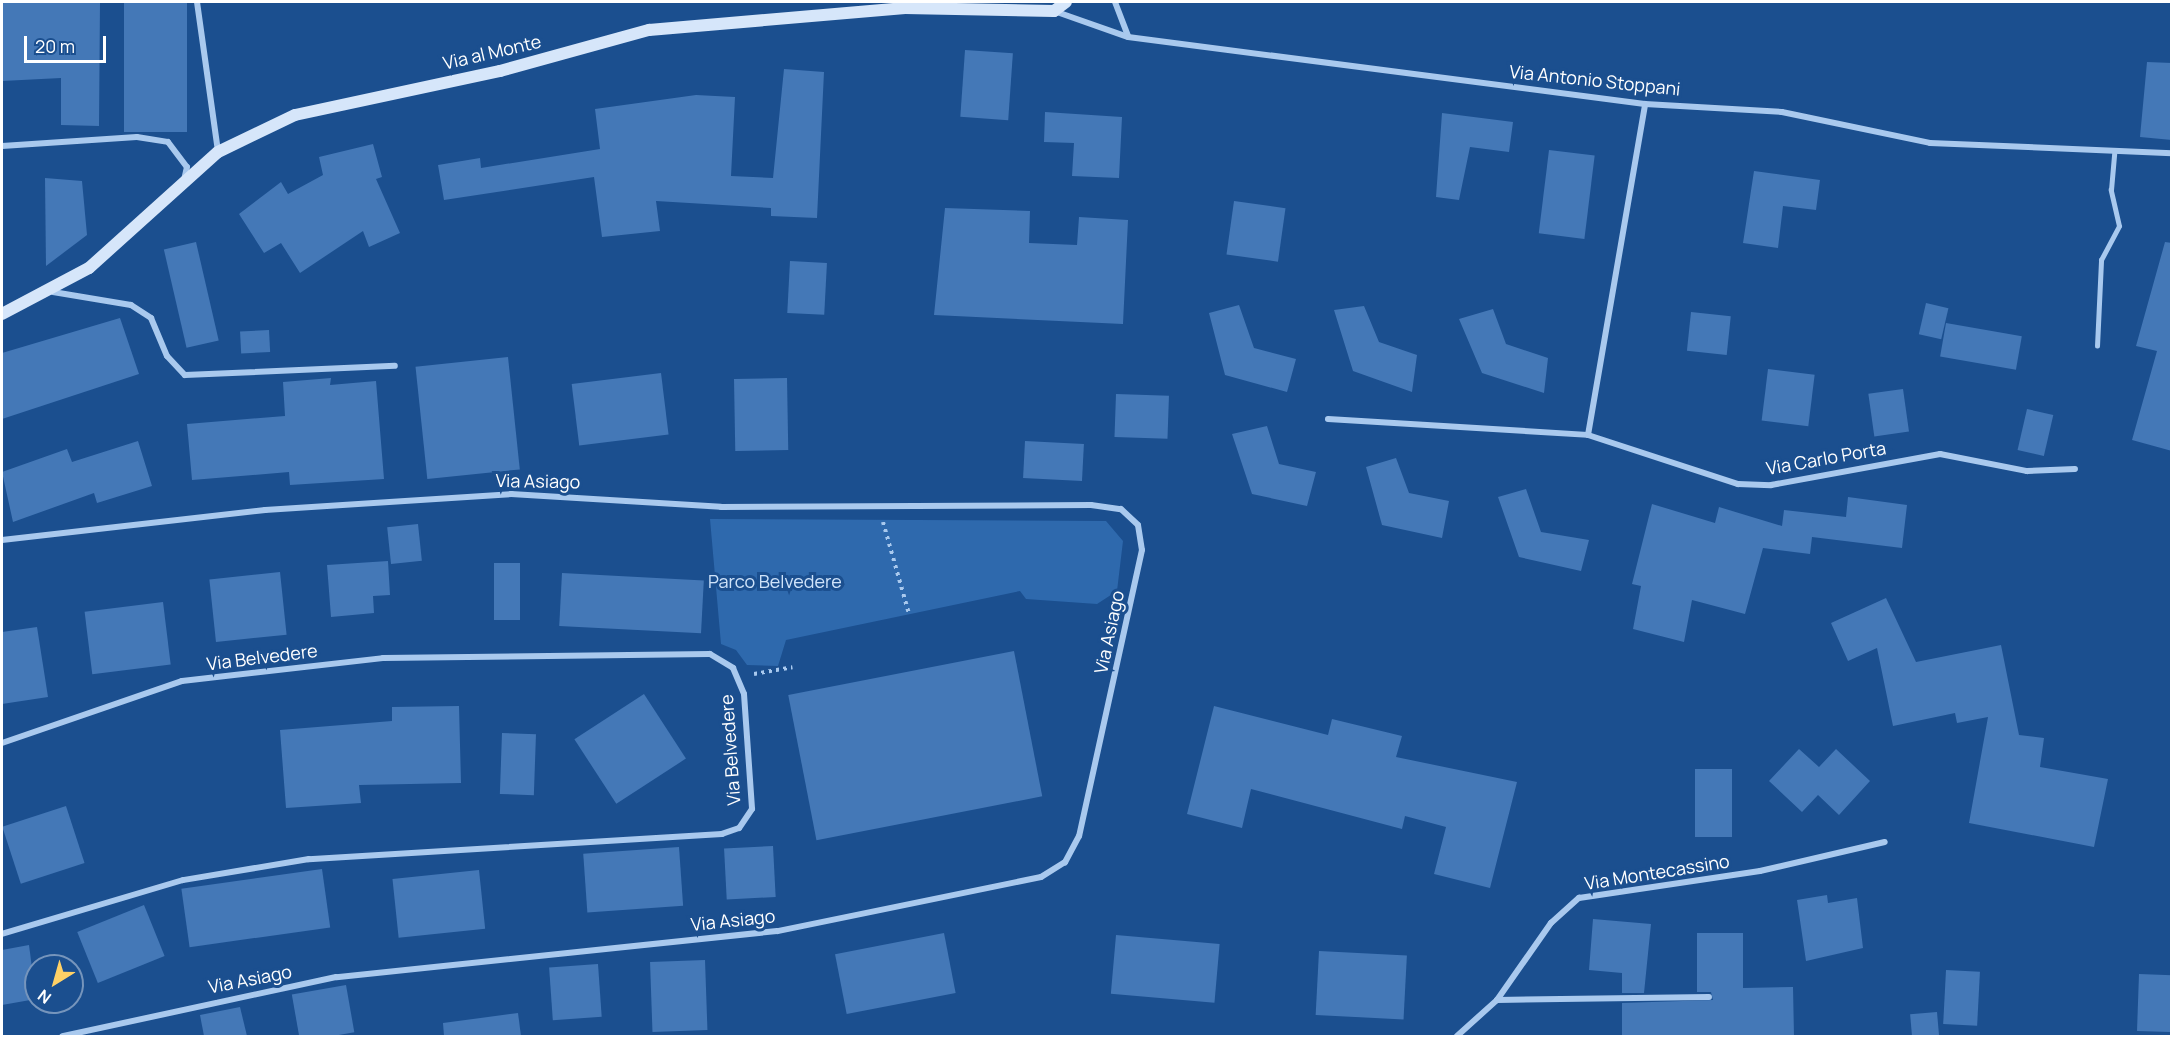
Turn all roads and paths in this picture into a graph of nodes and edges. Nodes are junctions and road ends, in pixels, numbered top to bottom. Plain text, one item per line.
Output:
1 (197, 2) edge
2 (1066, 2) edge
3 (1115, 2) edge
4 (1054, 11) junction
5 (1128, 37) junction
6 (1645, 104) junction
7 (2, 146) edge
8 (218, 152) junction
9 (2114, 153) junction
10 (2172, 153) edge
11 (183, 184) junction
12 (52, 292) junction
13 (2, 314) edge
14 (2097, 346) dead end
15 (395, 366) dead end
16 (1328, 419) dead end
17 (1588, 435) junction
18 (2075, 469) dead end
19 (882, 520) dead end
20 (2, 540) edge
21 (909, 614) dead end
22 (792, 667) dead end
23 (737, 677) junction
24 (2, 743) edge
25 (1884, 842) dead end
26 (2, 934) edge
27 (1709, 997) dead end
28 (1497, 1000) junction
29 (62, 1036) edge
30 (1456, 1036) edge

1 - 8 street
2 - 4 main road
3 - 5 street
4 - 5 street, Via Antonio Stoppani
4 - 8 main road, Via al Monte
5 - 6 street, Via Antonio Stoppani
6 - 9 street, Via Antonio Stoppani
6 - 17 street
7 - 11 street
8 - 11 main road, Via al Monte
9 - 10 street, Via Antonio Stoppani
9 - 14 lane
11 - 12 main road, Via al Monte
12 - 13 main road, Via al Monte
12 - 15 street
16 - 17 street, Via Carlo Porta
17 - 18 street, Via Carlo Porta
19 - 21 path
20 - 29 street, Via Asiago
22 - 23 path
23 - 24 street, Via Belvedere
23 - 26 street, Via Belvedere
25 - 28 street, Via Montecassino
27 - 28 street
28 - 30 street, Via Montecassino

